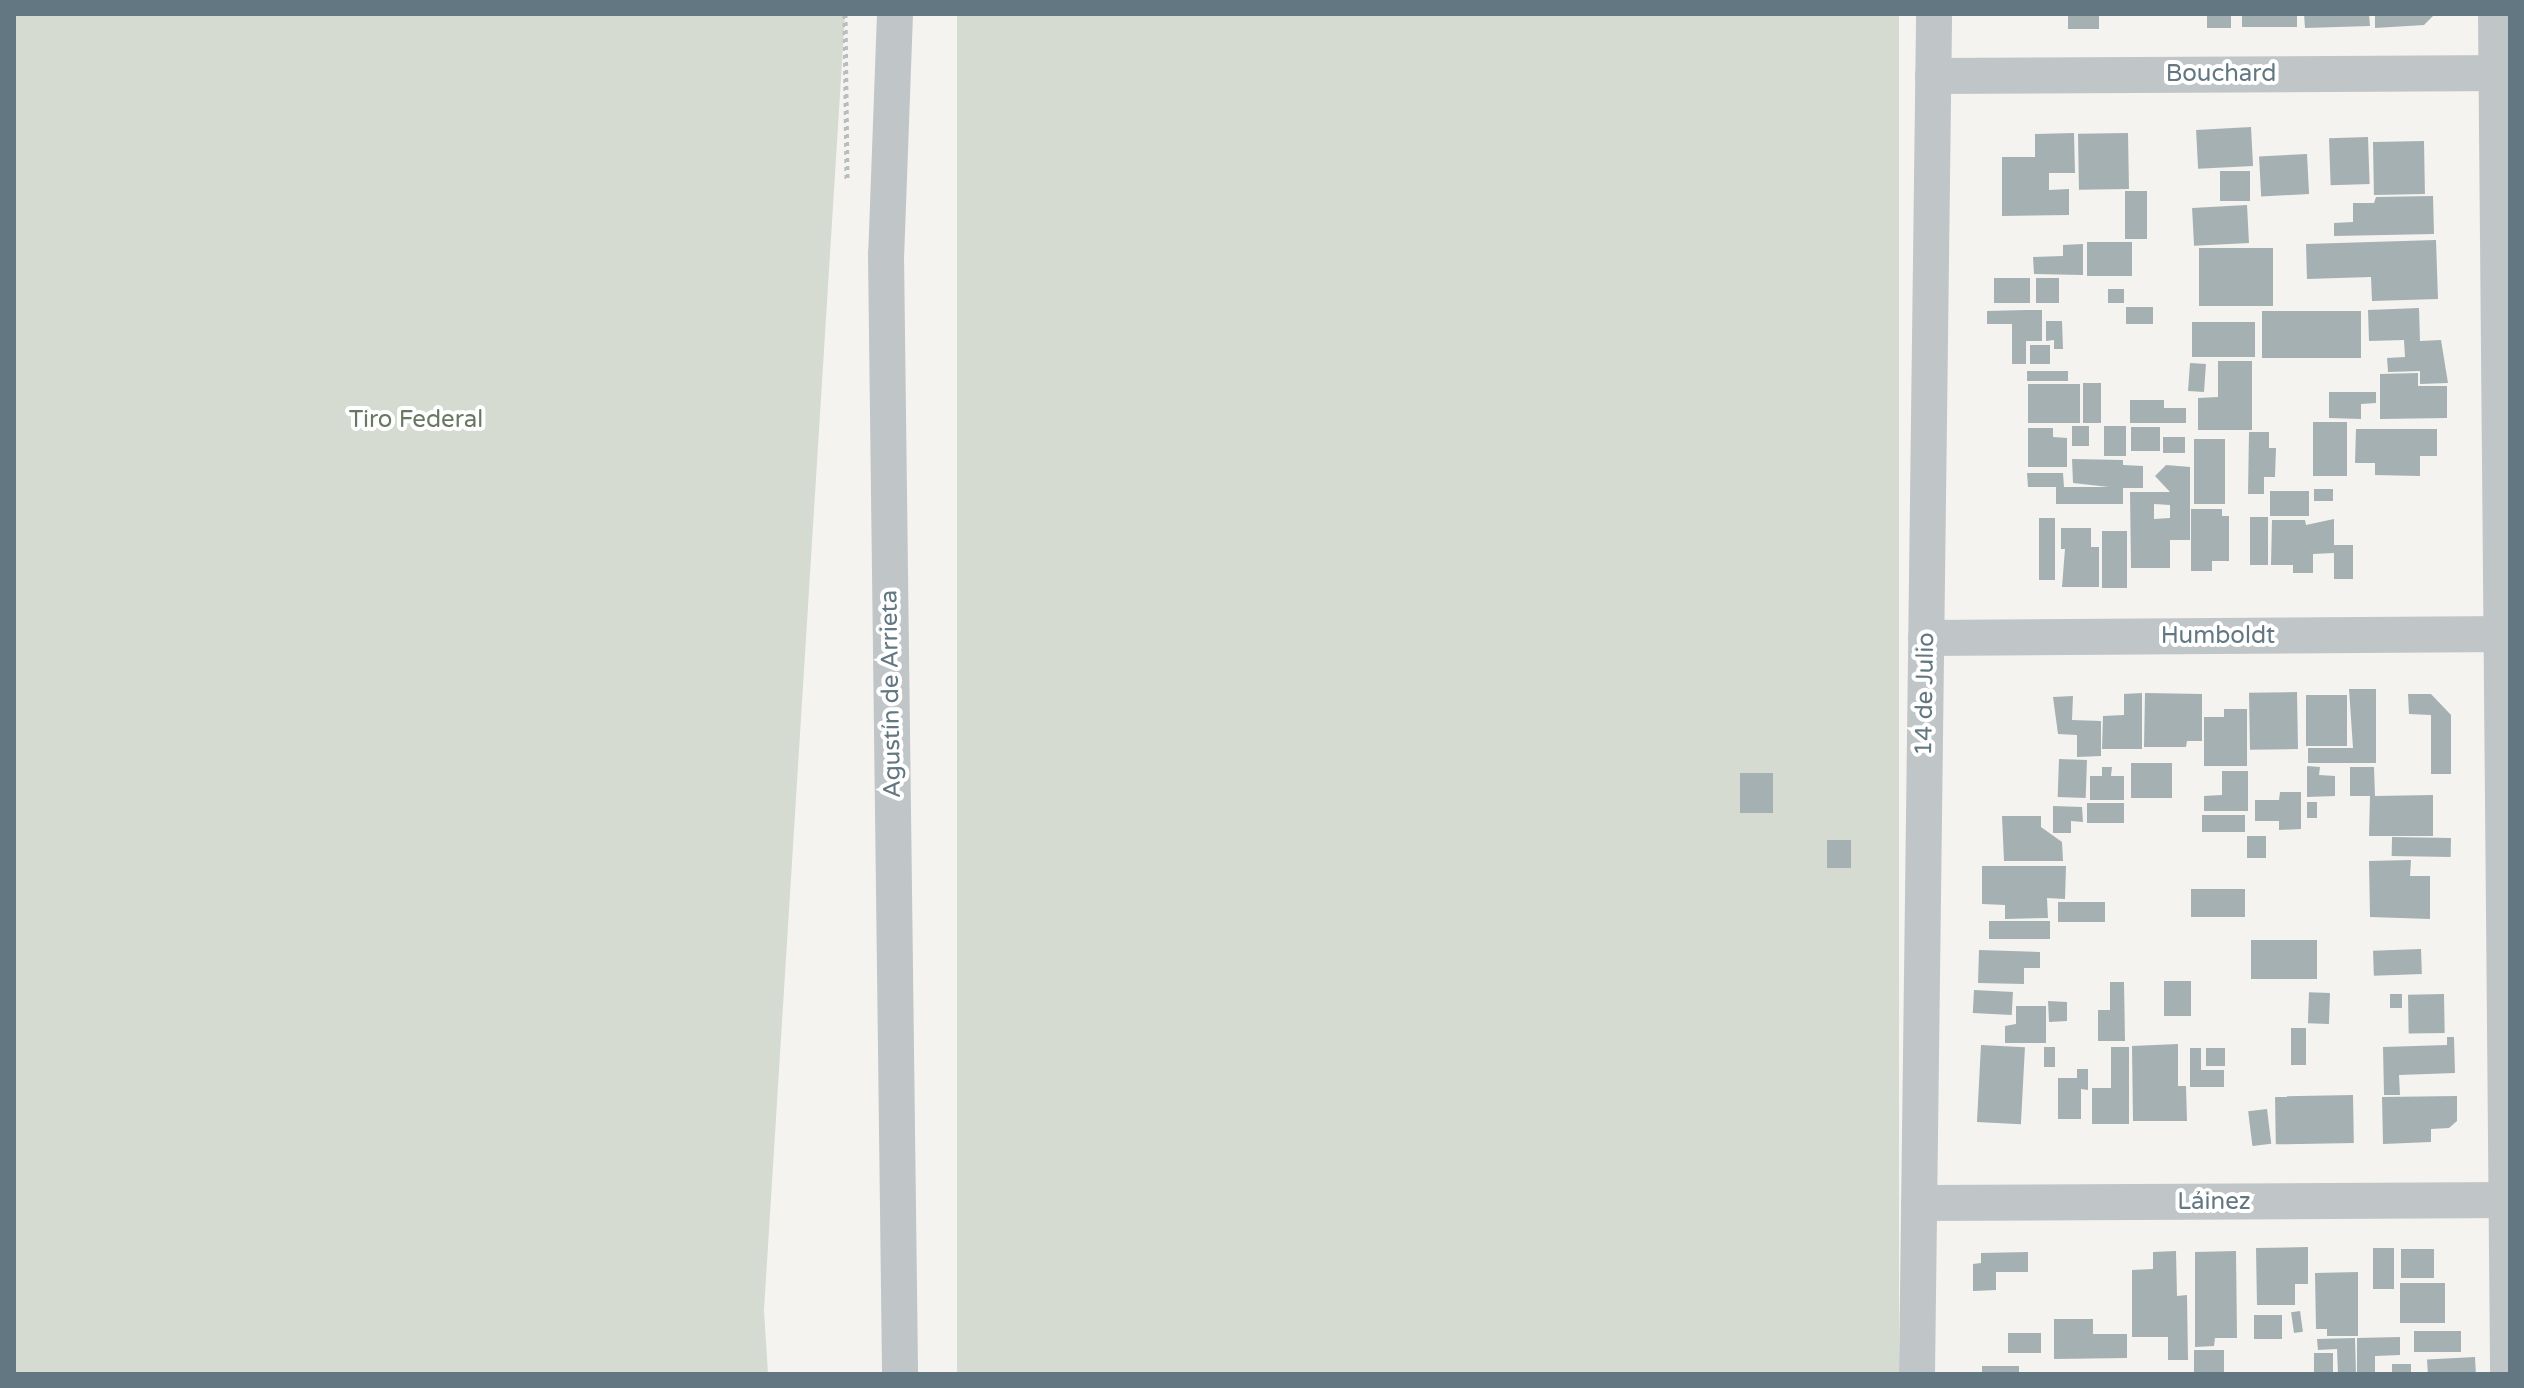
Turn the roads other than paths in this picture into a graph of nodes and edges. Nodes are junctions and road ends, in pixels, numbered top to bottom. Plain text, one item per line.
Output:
1 (895, 14) edge
2 (1934, 14) edge
3 (2496, 14) edge
4 (2503, 73) edge
5 (1933, 76) junction
6 (2506, 634) edge
7 (1926, 638) junction
8 (2508, 1200) edge
9 (1919, 1203) junction
10 (900, 1374) edge
11 (1917, 1374) edge
12 (2508, 1374) edge

1 - 10 street, Agustín de Arrieta
2 - 5 street, 14 de Julio
3 - 4 street
4 - 5 street, Bouchard
4 - 6 street
5 - 7 street, 14 de Julio
6 - 7 street, Humboldt
6 - 8 street
7 - 9 street, 14 de Julio
8 - 9 street, Láinez
8 - 12 street
9 - 11 street, 14 de Julio

